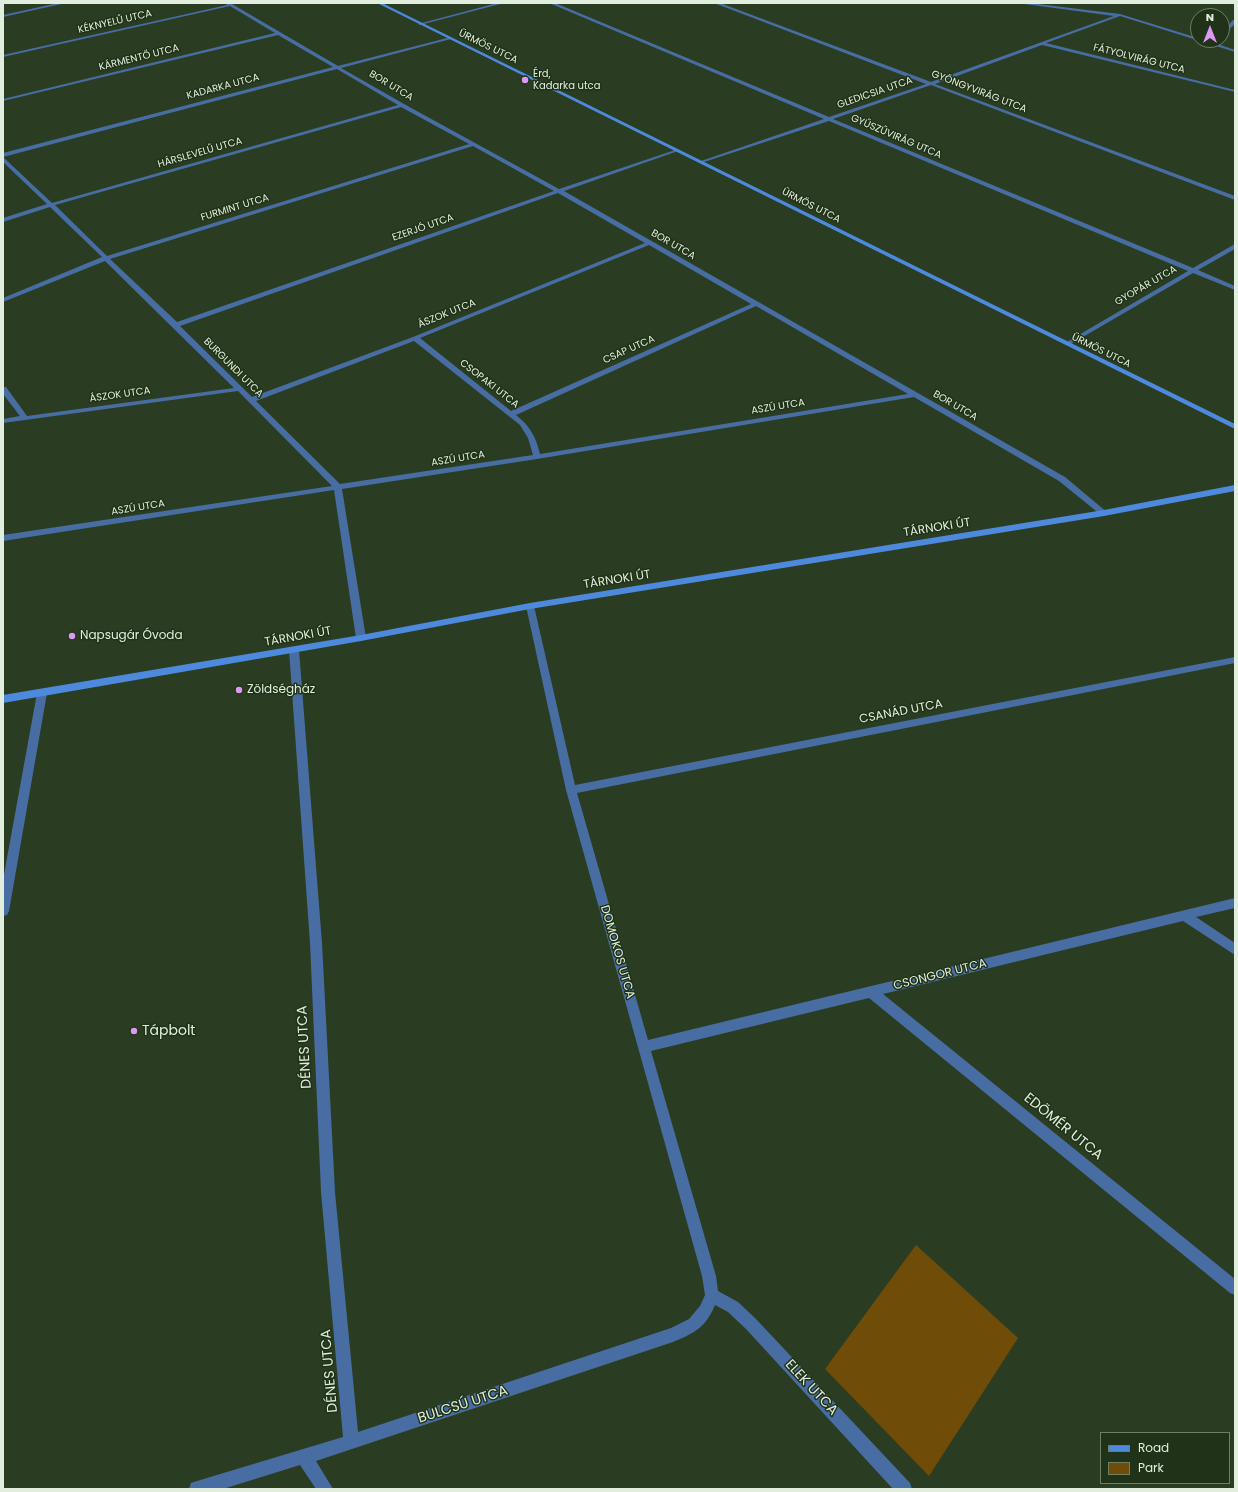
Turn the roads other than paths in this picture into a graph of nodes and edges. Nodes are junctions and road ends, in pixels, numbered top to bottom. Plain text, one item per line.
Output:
1 (64, 3) edge
2 (379, 3) edge
3 (502, 3) edge
4 (551, 3) edge
5 (716, 3) edge
6 (1019, 3) edge
7 (229, 4) edge
8 (1120, 15) junction
9 (3, 16) edge
10 (420, 24) junction
11 (279, 34) junction
12 (1190, 37) edge
13 (449, 38) junction
14 (1040, 43) junction
15 (3, 56) edge
16 (338, 66) junction
17 (930, 84) junction
18 (1235, 91) edge
19 (3, 100) edge
20 (402, 104) junction
21 (828, 118) junction
22 (475, 144) junction
23 (676, 150) junction
24 (3, 155) edge
25 (3, 159) edge
26 (703, 162) junction
27 (559, 191) junction
28 (1235, 198) edge
29 (52, 204) junction
30 (3, 220) edge
31 (649, 243) junction
32 (1235, 246) edge
33 (106, 258) junction
34 (1193, 270) junction
35 (1235, 288) edge
36 (3, 300) edge
37 (756, 304) junction
38 (176, 325) junction
39 (415, 338) junction
40 (1067, 344) junction
41 (3, 389) edge
42 (240, 389) junction
43 (915, 395) junction
44 (252, 400) junction
45 (511, 414) junction
46 (25, 418) junction
47 (3, 421) edge
48 (1235, 427) edge
49 (537, 456) junction
50 (338, 488) junction
51 (1235, 488) edge
52 (1104, 513) junction
53 (3, 538) edge
54 (530, 606) junction
55 (361, 638) junction
56 (294, 650) junction
57 (1235, 660) edge
58 (42, 693) junction
59 (3, 700) edge
60 (571, 790) junction
61 (1235, 903) edge
62 (3, 911) edge
63 (1185, 916) junction
64 (1235, 950) edge
65 (871, 992) junction
66 (644, 1047) junction
67 (1235, 1288) edge
68 (712, 1295) junction
69 (351, 1442) junction
70 (304, 1457) junction
71 (197, 1489) edge
72 (325, 1489) edge
73 (904, 1489) edge

1 - 9 street
2 - 10 street, ÜRMÖS UTCA
3 - 10 street
4 - 21 street, GYŰSZŰVIRÁG UTCA
5 - 17 street, GYÖNGYVIRÁG UTCA
6 - 8 street
7 - 11 street, BOR UTCA
7 - 15 street, KÉKNYELŰ UTCA
8 - 12 street
8 - 14 street, GLEDICSIA UTCA
10 - 13 street, ÜRMÖS UTCA
11 - 16 street, BOR UTCA
11 - 19 street, KÁRMENTŐ UTCA
13 - 16 street, KADARKA UTCA
13 - 23 street, ÜRMÖS UTCA
14 - 17 street, GLEDICSIA UTCA
14 - 18 street, FÁTYOLVIRÁG UTCA
16 - 20 street, BOR UTCA
16 - 24 street, KADARKA UTCA
17 - 21 street, GLEDICSIA UTCA
17 - 28 street, GYÖNGYVIRÁG UTCA
20 - 22 street, BOR UTCA
20 - 29 street, HÁRSLEVELŰ UTCA
21 - 26 street, GLEDICSIA UTCA
21 - 34 street, GYŰSZŰVIRÁG UTCA
22 - 27 street, BOR UTCA
22 - 33 street, FURMINT UTCA
23 - 26 street, ÜRMÖS UTCA
23 - 27 street, EZERJÓ UTCA
25 - 29 street, BURGUNDI UTCA
26 - 40 street, ÜRMÖS UTCA
27 - 31 street, BOR UTCA
27 - 38 street, EZERJÓ UTCA
29 - 30 street, HÁRSLEVELŰ UTCA
29 - 33 street, BURGUNDI UTCA
31 - 37 street, BOR UTCA
31 - 39 street, ÁSZOK UTCA
32 - 34 street, GYOPÁR UTCA
33 - 36 street, FURMINT UTCA
33 - 38 street, BURGUNDI UTCA
34 - 35 street, GYŰSZŰVIRÁG UTCA
34 - 40 street, GYOPÁR UTCA
37 - 43 street, BOR UTCA
37 - 45 street, CSAP UTCA
38 - 42 street, BURGUNDI UTCA
39 - 44 street, ÁSZOK UTCA
39 - 45 street, CSOPAKI UTCA
40 - 48 street, ÜRMÖS UTCA
41 - 46 street
42 - 44 street, BURGUNDI UTCA
42 - 46 street, ÁSZOK UTCA
43 - 49 street, ASZÚ UTCA
43 - 52 street, BOR UTCA
44 - 50 street, BURGUNDI UTCA
45 - 49 street, CSOPAKI UTCA
46 - 47 street, ÁSZOK UTCA
49 - 50 street, ASZÚ UTCA
50 - 53 street, ASZÚ UTCA
50 - 55 street
51 - 52 street, TÁRNOKI ÚT
52 - 54 street, TÁRNOKI ÚT
54 - 55 street, TÁRNOKI ÚT
54 - 60 street, DOMOKOS UTCA
55 - 56 street, TÁRNOKI ÚT
56 - 58 street, TÁRNOKI ÚT
56 - 69 street, DÉNES UTCA
57 - 60 street, CSANÁD UTCA
58 - 59 street, TÁRNOKI ÚT
58 - 62 street
60 - 66 street, DOMOKOS UTCA
61 - 63 street, CSONGOR UTCA
63 - 64 street
63 - 65 street, CSONGOR UTCA
65 - 66 street, CSONGOR UTCA
65 - 67 street, EDÖMÉR UTCA
66 - 68 street, DOMOKOS UTCA
68 - 69 street, BULCSÚ UTCA
68 - 73 street, ELEK UTCA
69 - 70 street, BULCSÚ UTCA
70 - 71 street, BULCSÚ UTCA
70 - 72 street

